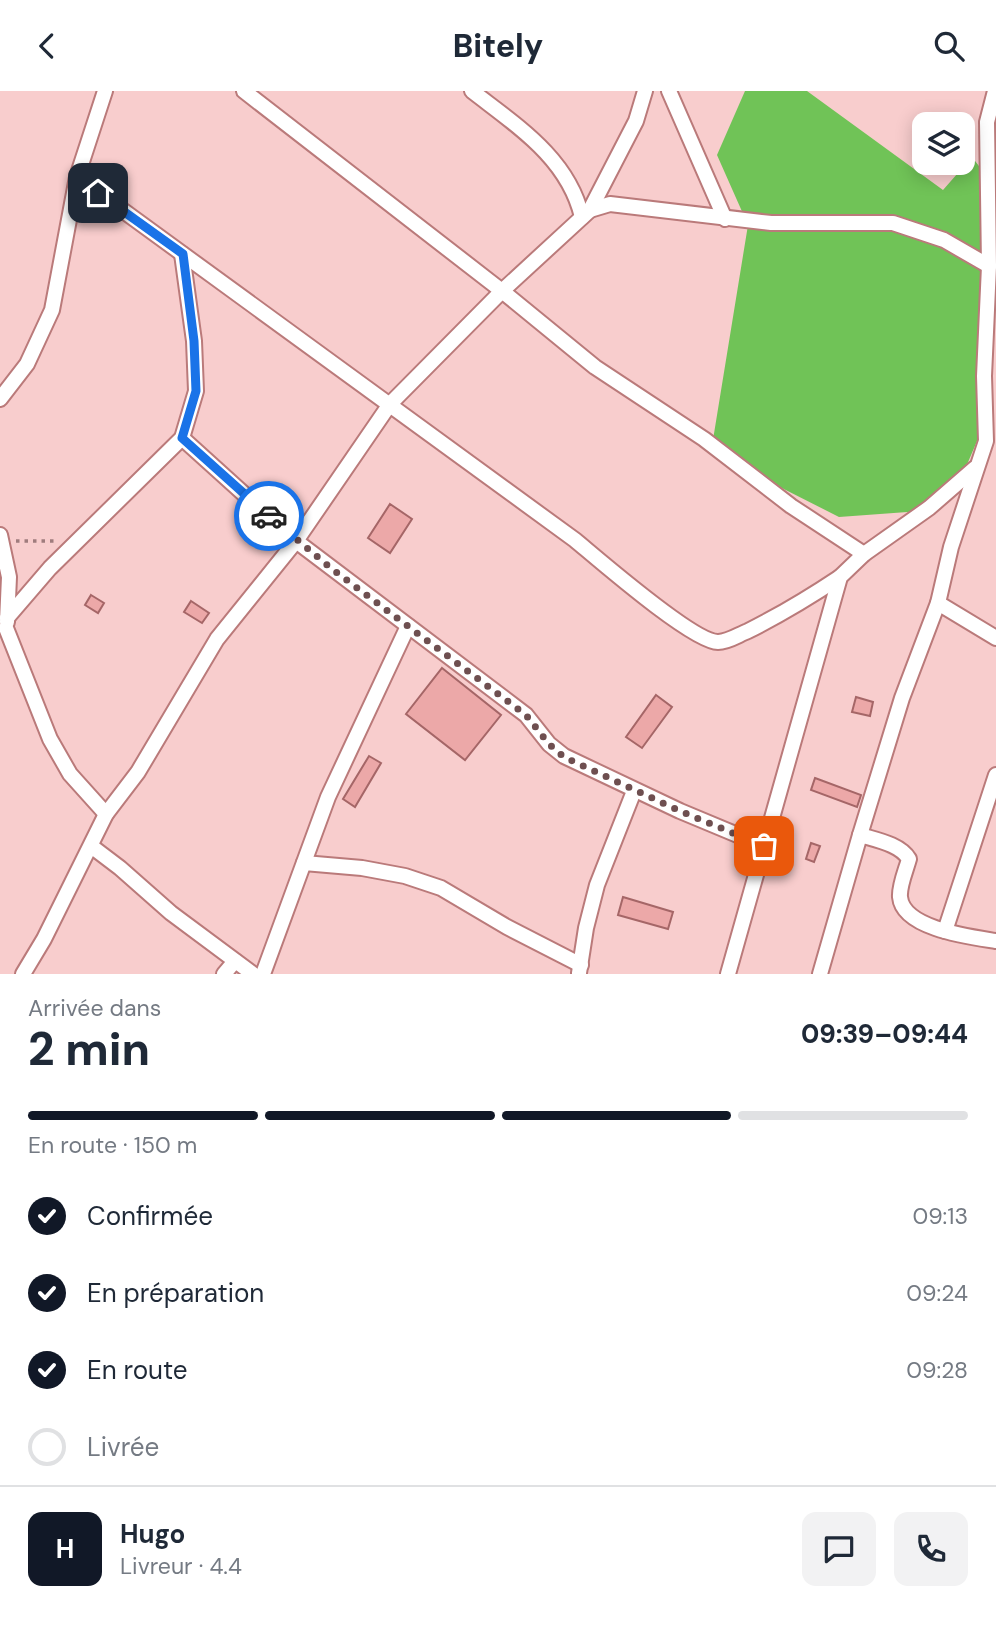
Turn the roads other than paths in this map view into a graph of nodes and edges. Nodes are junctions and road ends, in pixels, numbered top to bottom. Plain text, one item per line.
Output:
1 (105, 91) edge
2 (244, 91) edge
3 (472, 91) edge
4 (645, 91) edge
5 (669, 91) edge
6 (995, 91) edge
7 (77, 177) junction
8 (586, 213) junction
9 (725, 219) junction
10 (183, 254) junction
11 (989, 266) junction
12 (992, 286) edge
13 (502, 291) junction
14 (0, 399) edge
15 (390, 404) junction
16 (182, 438) junction
17 (975, 468) junction
18 (1, 538) edge
19 (296, 541) junction
20 (864, 554) junction
21 (840, 577) junction
22 (938, 603) junction
23 (408, 626) junction
24 (4, 628) edge
25 (996, 638) edge
26 (996, 775) edge
27 (634, 791) junction
28 (106, 814) junction
29 (860, 835) junction
30 (91, 846) junction
31 (764, 846) junction
32 (304, 863) junction
33 (945, 931) junction
34 (996, 941) edge
35 (235, 961) junction
36 (580, 969) edge
37 (23, 974) edge
38 (224, 974) edge
39 (253, 974) edge
40 (263, 974) edge
41 (728, 974) edge
42 (820, 974) edge

1 - 7 street
2 - 13 street
3 - 8 street
4 - 8 street
5 - 9 street
6 - 11 street
7 - 10 street
7 - 14 street
8 - 9 street
8 - 13 street
9 - 11 street
10 - 15 street
10 - 16 street
11 - 12 street
12 - 17 street
13 - 15 street
13 - 20 street
15 - 19 street
15 - 21 street
16 - 19 street
16 - 24 street
17 - 20 street
17 - 22 street
18 - 24 street
19 - 23 street
19 - 28 street
20 - 21 street
21 - 31 street
22 - 25 street
22 - 29 street
23 - 27 street
23 - 32 street
24 - 28 street
26 - 33 street
27 - 31 street
27 - 36 street
28 - 30 street
29 - 33 street
29 - 42 street
30 - 35 street
30 - 37 street
31 - 41 street
32 - 36 street
32 - 40 street
33 - 34 street
35 - 38 street
35 - 39 street

